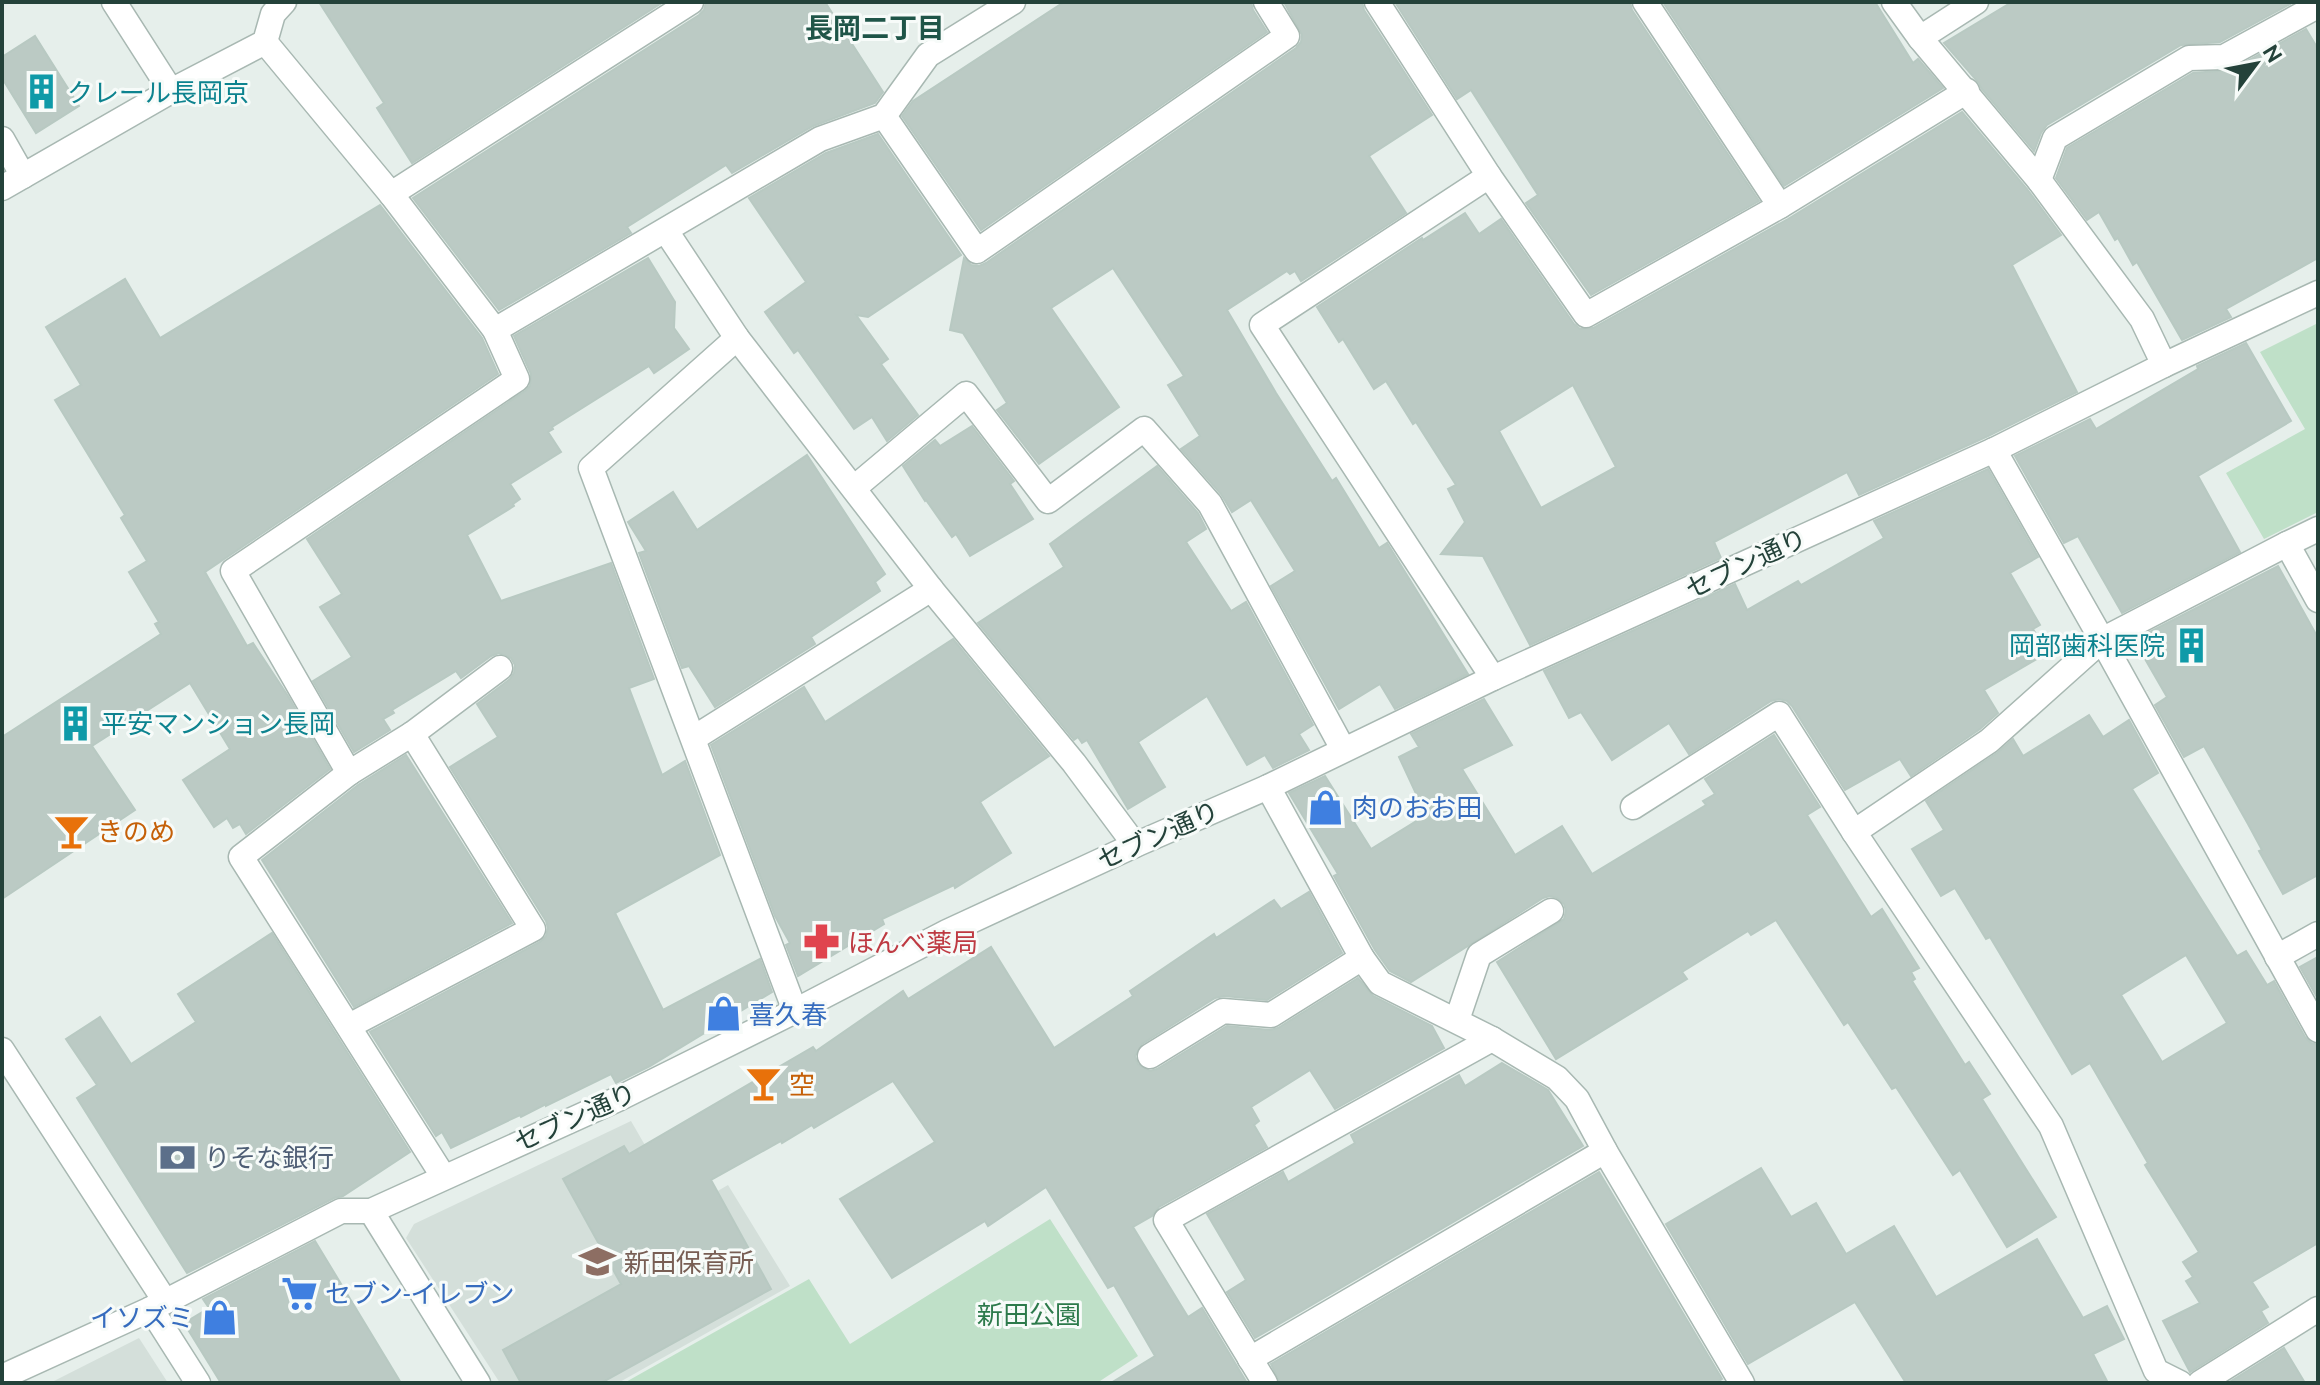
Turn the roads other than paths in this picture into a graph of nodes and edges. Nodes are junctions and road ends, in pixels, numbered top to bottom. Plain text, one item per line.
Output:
1 (114, 2) edge
2 (284, 2) edge
3 (691, 2) edge
4 (1013, 2) edge
5 (1266, 2) edge
6 (1377, 2) edge
7 (1645, 2) edge
8 (1894, 2) edge
9 (1976, 2) edge
10 (2308, 2) edge
11 (1920, 38) junction
12 (265, 42) junction
13 (171, 91) junction
14 (1967, 91) junction
15 (884, 116) junction
16 (2, 139) edge
17 (1489, 176) junction
18 (2039, 180) junction
19 (12, 182) edge
20 (391, 194) junction
21 (1780, 206) junction
22 (666, 231) junction
23 (2318, 293) edge
24 (495, 330) junction
25 (737, 338) junction
26 (2164, 365) junction
27 (1994, 450) junction
28 (854, 488) junction
29 (2318, 529) edge
30 (2287, 544) junction
31 (931, 589) junction
32 (2318, 600) edge
33 (2102, 640) junction
34 (500, 668) dead end
35 (1493, 678) junction
36 (412, 734) junction
37 (694, 738) junction
38 (1343, 749) junction
39 (349, 773) junction
40 (1268, 787) junction
41 (1633, 807) dead end
42 (1854, 832) junction
43 (1135, 845) junction
44 (1551, 911) dead end
45 (2318, 934) edge
46 (2277, 957) junction
47 (1362, 958) junction
48 (795, 1011) junction
49 (1457, 1020) junction
50 (349, 1026) junction
51 (2318, 1030) edge
52 (1492, 1039) junction
53 (2, 1050) edge
54 (1150, 1056) dead end
55 (1605, 1151) junction
56 (443, 1176) junction
57 (371, 1211) junction
58 (158, 1305) junction
59 (2318, 1309) edge
60 (1250, 1359) junction
61 (2, 1377) edge
62 (198, 1383) edge
63 (478, 1383) edge
64 (1265, 1383) edge
65 (1742, 1383) edge
66 (2180, 1383) edge
67 (2200, 1383) edge

1 - 13 street
2 - 12 street
3 - 20 street
4 - 15 street
5 - 15 street
6 - 17 street
7 - 21 street
8 - 11 street
9 - 11 street
10 - 18 street
11 - 14 street
12 - 13 street
12 - 20 street
13 - 19 street
14 - 18 street
14 - 21 street
15 - 22 street
16 - 19 street
17 - 21 street
17 - 35 street
18 - 26 street
20 - 24 street
22 - 24 street
22 - 25 street
23 - 26 street, セブン通り
24 - 39 street
25 - 28 street
25 - 37 street
26 - 27 street, セブン通り
27 - 33 street
27 - 35 street, セブン通り
28 - 31 street
28 - 38 street
29 - 30 street
30 - 32 street
30 - 33 street
31 - 37 street
31 - 43 street
33 - 42 street
33 - 46 street
34 - 36 street
35 - 38 street, セブン通り
36 - 39 street
36 - 50 street
37 - 48 street
38 - 40 street, セブン通り
39 - 50 street
40 - 43 street, セブン通り
40 - 47 street
41 - 42 street
42 - 66 street
43 - 48 street, セブン通り
44 - 49 street
45 - 46 street
46 - 51 street
47 - 49 street
47 - 54 street
48 - 56 street, セブン通り
49 - 52 street
50 - 56 street
52 - 55 street
52 - 60 street
53 - 58 street
55 - 60 street
55 - 65 street
56 - 57 street, セブン通り
57 - 58 street, セブン通り
57 - 63 street
58 - 61 street, セブン通り
58 - 62 street
59 - 67 street
60 - 64 street

